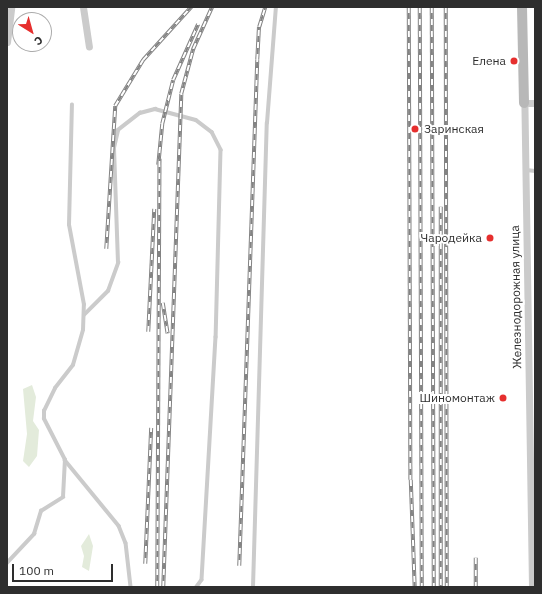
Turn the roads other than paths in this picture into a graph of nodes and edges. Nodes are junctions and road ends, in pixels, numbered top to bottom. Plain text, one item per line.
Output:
1 (11, 7) edge
2 (83, 7) edge
3 (276, 7) edge
4 (522, 7) edge
5 (7, 42) edge
6 (89, 47) dead end
7 (524, 103) junction
8 (535, 103) edge
9 (72, 105) dead end
10 (526, 170) junction
11 (535, 171) edge
12 (84, 315) junction
13 (533, 380) edge
14 (65, 460) junction
15 (534, 560) edge
16 (7, 563) edge
17 (131, 587) edge
18 (197, 587) edge
19 (253, 587) edge
20 (532, 587) edge

1 - 5 street
2 - 6 street
3 - 19 lane
4 - 7 street, Железнодорожная улица
7 - 8 street
7 - 10 street, Железнодорожная улица
9 - 12 lane
10 - 11 lane
10 - 13 street, Железнодорожная улица
12 - 14 lane
12 - 18 lane
13 - 15 street, Железнодорожная улица
14 - 16 lane
14 - 17 lane
15 - 20 street, Железнодорожная улица

